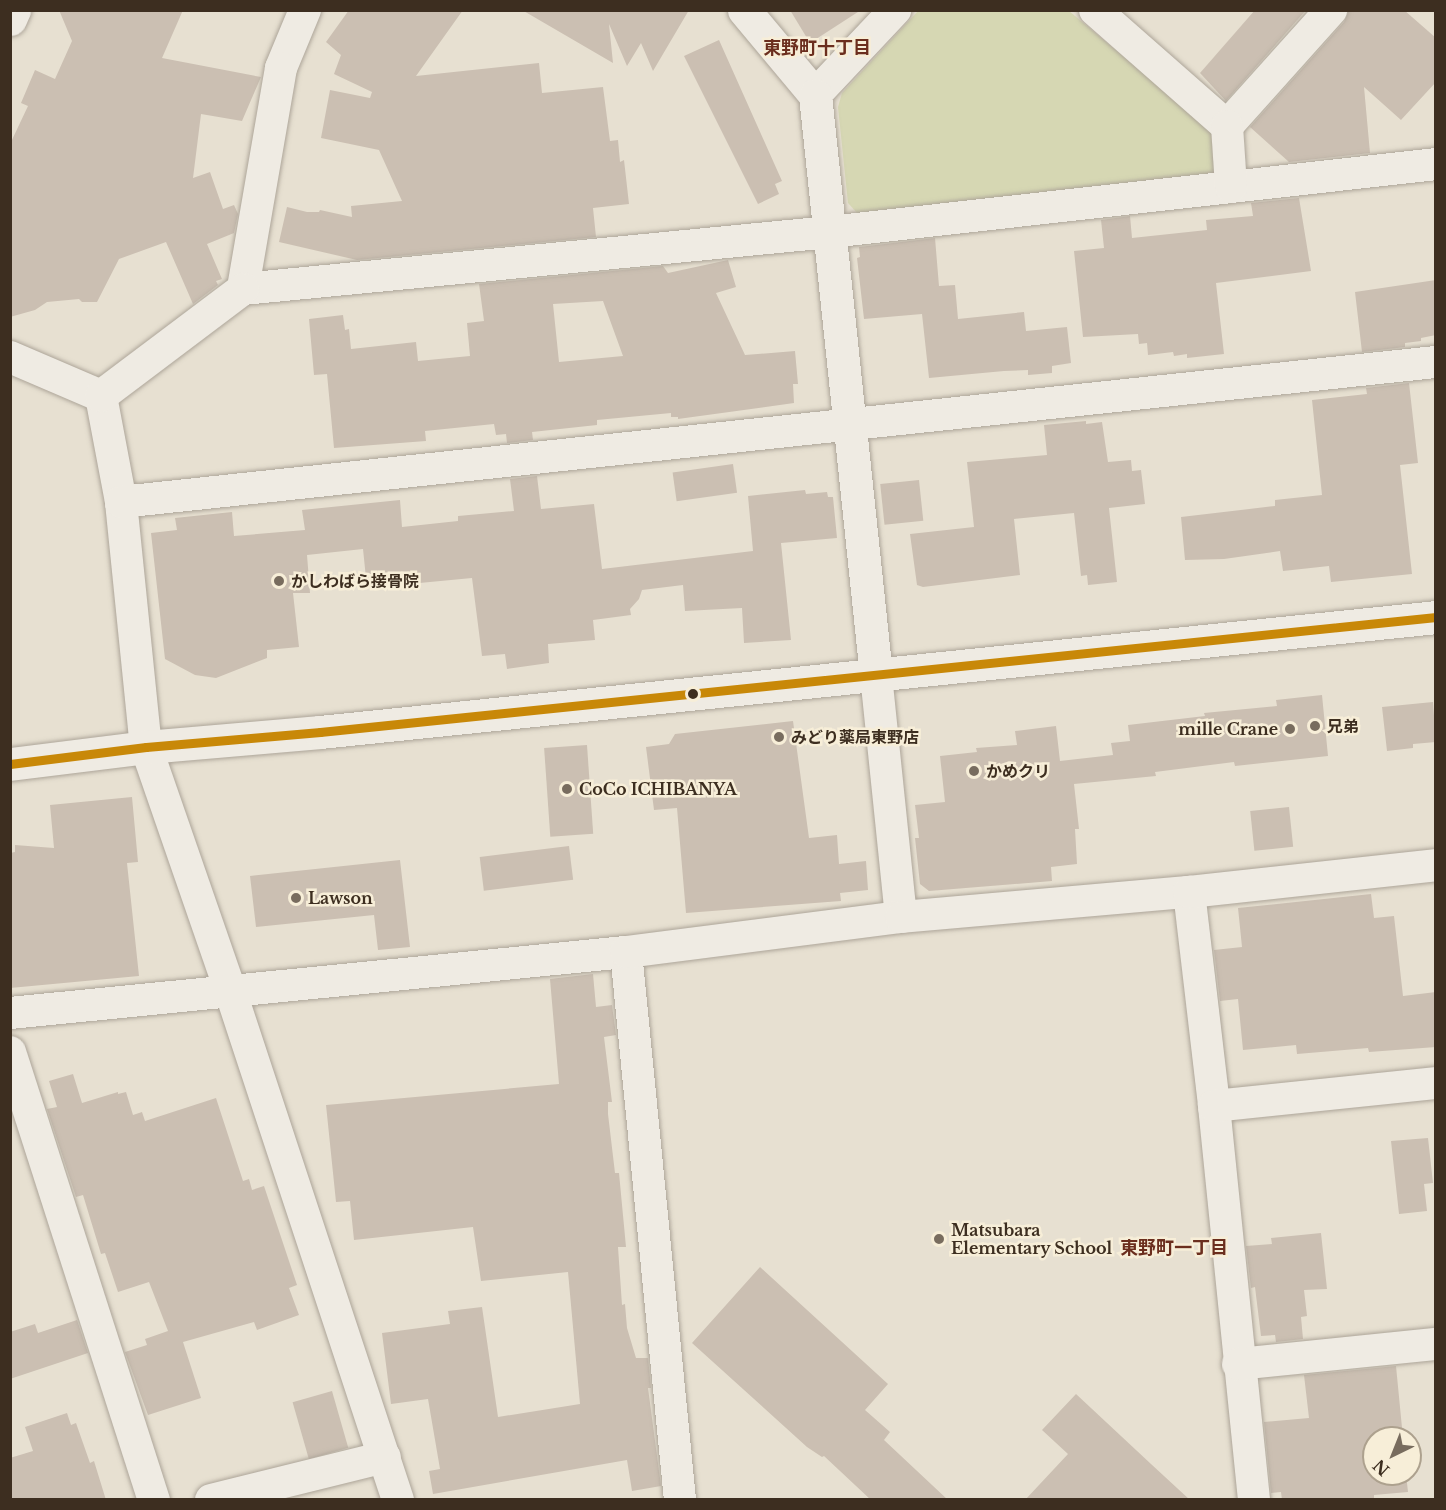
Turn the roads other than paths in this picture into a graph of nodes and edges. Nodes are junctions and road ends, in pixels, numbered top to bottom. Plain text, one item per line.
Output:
1 (14, 10) edge
2 (305, 10) edge
3 (744, 10) edge
4 (895, 10) edge
5 (1095, 10) edge
6 (1331, 10) edge
7 (10, 19) edge
8 (815, 95) junction
9 (1227, 126) junction
10 (1436, 164) edge
11 (1231, 187) junction
12 (830, 232) junction
13 (243, 289) junction
14 (10, 357) edge
15 (1436, 362) edge
16 (101, 396) junction
17 (851, 426) junction
18 (122, 502) junction
19 (1436, 617) edge
20 (876, 675) junction
21 (146, 747) junction
22 (10, 764) edge
23 (1436, 865) edge
24 (1189, 892) junction
25 (900, 917) junction
26 (626, 952) junction
27 (230, 990) junction
28 (10, 1012) edge
29 (10, 1052) edge
30 (1436, 1083) edge
31 (1214, 1106) junction
32 (1436, 1344) edge
33 (1238, 1364) junction
34 (385, 1457) junction
35 (154, 1500) edge
36 (211, 1500) edge
37 (398, 1500) edge
38 (680, 1500) edge
39 (1254, 1500) edge

1 - 7 main road
2 - 13 street
3 - 8 main road
4 - 8 street
5 - 9 street
6 - 9 street
8 - 12 main road
9 - 11 street
10 - 11 street
11 - 12 street
12 - 13 street
12 - 17 main road
13 - 16 street
14 - 16 street
15 - 17 street
16 - 18 street
17 - 18 street
17 - 20 main road
18 - 21 street
19 - 20 main road
20 - 21 main road
20 - 25 street
21 - 22 main road
21 - 27 street
23 - 24 street
24 - 25 street
24 - 31 street
25 - 26 street
26 - 27 street
26 - 38 street
27 - 28 street
27 - 34 street
29 - 35 street
30 - 31 street
31 - 33 street
32 - 33 street
33 - 39 street
34 - 36 street
34 - 37 street

